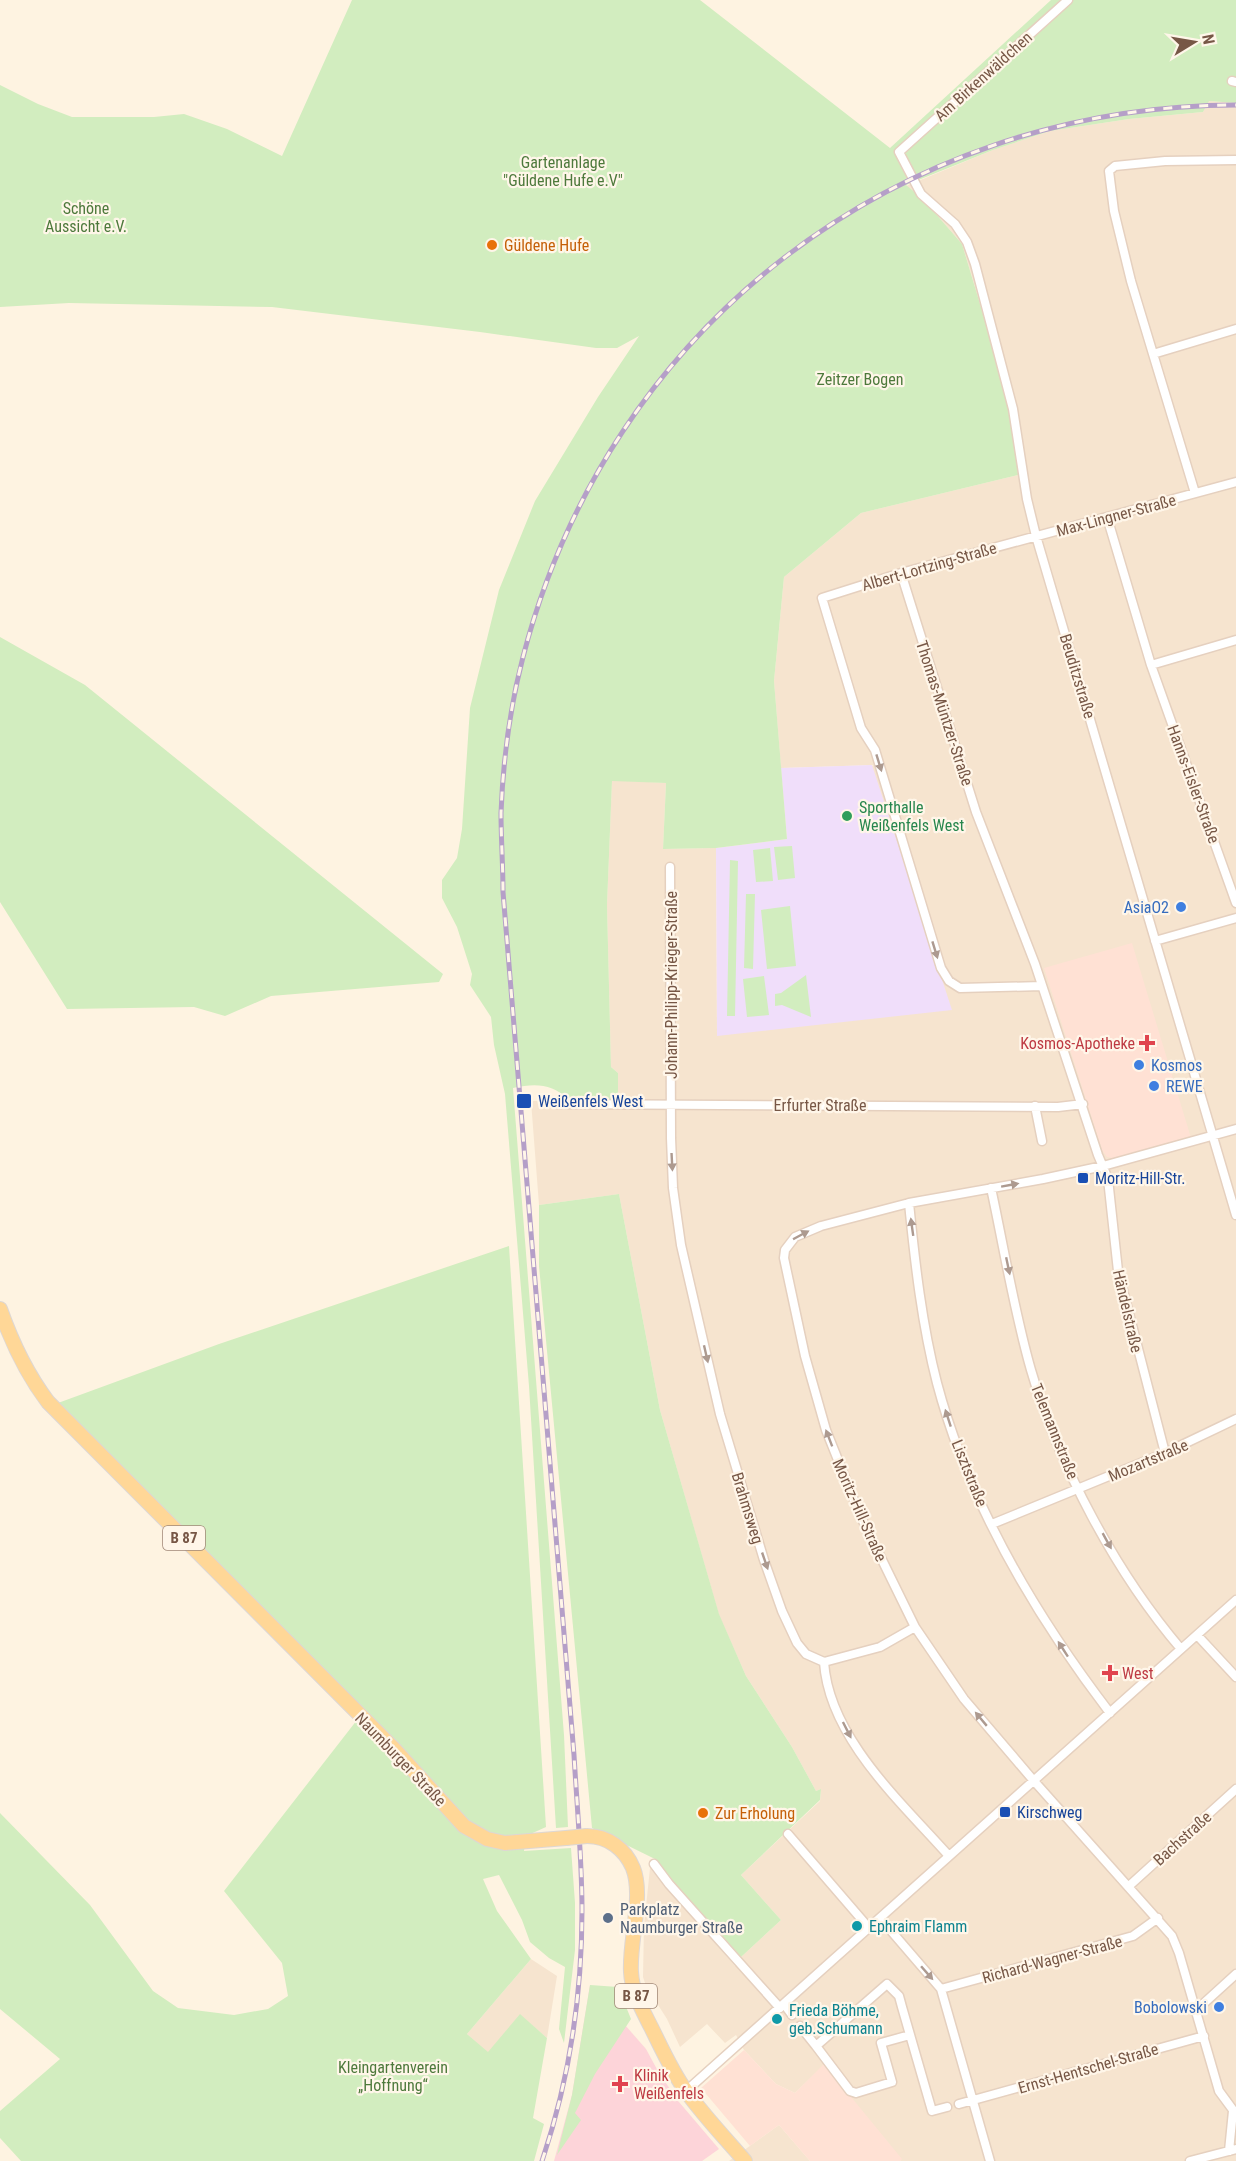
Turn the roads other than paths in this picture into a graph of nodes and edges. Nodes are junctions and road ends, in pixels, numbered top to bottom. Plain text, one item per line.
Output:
1 (1068, 0) edge
2 (899, 153) joint
3 (1236, 160) edge
4 (1236, 329) edge
5 (1154, 354) junction
6 (1236, 482) edge
7 (1195, 493) junction
8 (1107, 517) junction
9 (1036, 536) junction
10 (901, 573) junction
11 (1236, 640) edge
12 (1151, 665) junction
13 (670, 867) dead end
14 (1236, 903) edge
15 (1236, 918) edge
16 (1155, 941) junction
17 (1042, 986) junction
18 (556, 1104) dead end
19 (672, 1104) junction
20 (1083, 1104) junction
21 (1035, 1106) junction
22 (1236, 1129) edge
23 (1212, 1136) junction
24 (1042, 1141) dead end
25 (1103, 1166) junction
26 (991, 1188) junction
27 (909, 1203) junction
28 (1236, 1215) edge
29 (0, 1309) edge
30 (1236, 1419) edge
31 (1165, 1454) junction
32 (1079, 1489) junction
33 (992, 1524) junction
34 (1236, 1600) edge
35 (915, 1627) junction
36 (1197, 1635) junction
37 (1181, 1649) junction
38 (824, 1662) junction
39 (1236, 1677) edge
40 (1110, 1713) junction
41 (1034, 1781) junction
42 (1236, 1789) edge
43 (788, 1834) dead end
44 (949, 1856) junction
45 (654, 1864) dead end
46 (1129, 1886) junction
47 (880, 1918) junction
48 (1158, 1918) junction
49 (869, 1928) junction
50 (1236, 1974) edge
51 (941, 1989) junction
52 (782, 2006) junction
53 (1195, 2008) junction
54 (792, 2015) dead end
55 (800, 2026) dead end
56 (910, 2035) junction
57 (1204, 2036) junction
58 (816, 2046) junction
59 (686, 2091) junction
60 (973, 2100) junction
61 (959, 2104) dead end
62 (947, 2107) dead end
63 (1235, 2113) edge
64 (1233, 2150) edge
65 (745, 2161) edge
66 (990, 2161) edge
67 (1190, 2161) edge

1 - 2 street, Am Birkenwäldchen
2 - 9 street, Beuditzstraße
3 - 5 street, Max-Lingner-Straße
4 - 5 street
5 - 7 street, Max-Lingner-Straße
6 - 7 street, Max-Lingner-Straße
7 - 8 street, Max-Lingner-Straße
8 - 9 street, Max-Lingner-Straße
8 - 12 street, Hanns-Eisler-Straße
9 - 10 street, Albert-Lortzing-Straße
9 - 16 street, Beuditzstraße
10 - 17 street, Thomas-Müntzer-Straße
10 -> 17 street, Albert-Lortzing-Straße
11 - 12 street
12 - 14 street, Hanns-Eisler-Straße
13 - 19 street, Johann-Philipp-Krieger-Straße
15 - 16 street
16 - 23 street, Beuditzstraße
17 - 20 street, Thomas-Müntzer-Straße
18 - 19 street, Erfurter Straße
19 - 21 street, Erfurter Straße
19 -> 38 street, Brahmsweg
20 - 21 street, Erfurter Straße
20 - 25 street, Thomas-Müntzer-Straße
21 - 24 street
22 - 23 street, Moritz-Hill-Straße
23 - 25 street, Moritz-Hill-Straße
23 - 28 street, Beuditzstraße
26 -> 25 street, Moritz-Hill-Straße
25 - 31 street, Händelstraße
26 - 27 street, Moritz-Hill-Straße
26 -> 32 street, Telemannstraße
33 -> 27 street, Lisztstraße
35 -> 27 street, Moritz-Hill-Straße
29 - 59 main road, Naumburger Straße / B 87, bridge
30 - 31 street, Mozartstraße
31 - 32 street, Mozartstraße
32 - 33 street, Mozartstraße
32 -> 37 street, Telemannstraße
40 -> 33 street, Lisztstraße
34 - 36 street
35 - 38 street
41 -> 35 street, Moritz-Hill-Straße
36 - 37 street
36 - 39 street
37 - 40 street
38 -> 44 street
40 - 41 street
41 - 44 street
41 - 46 street, Moritz-Hill-Straße
42 - 46 street, Bachstraße
43 - 49 street
44 - 47 street
45 - 52 street
46 - 48 street, Moritz-Hill-Straße
47 - 49 street
47 -> 51 street
48 - 51 street, Richard-Wagner-Straße
48 - 53 street, Moritz-Hill-Straße
49 - 52 street
50 - 53 street
51 - 60 street
52 - 54 street
52 - 59 street
53 - 57 street, Moritz-Hill-Straße
55 - 58 street
56 - 58 street
56 - 58 street
56 - 62 street
57 - 60 street, Ernst-Hentschel-Straße
57 - 63 street, Moritz-Hill-Straße
59 - 65 main road, Naumburger Straße / B 87
60 - 61 street, Ernst-Hentschel-Straße
60 - 66 street
63 - 64 street, Moritz-Hill-Straße
64 - 67 street

